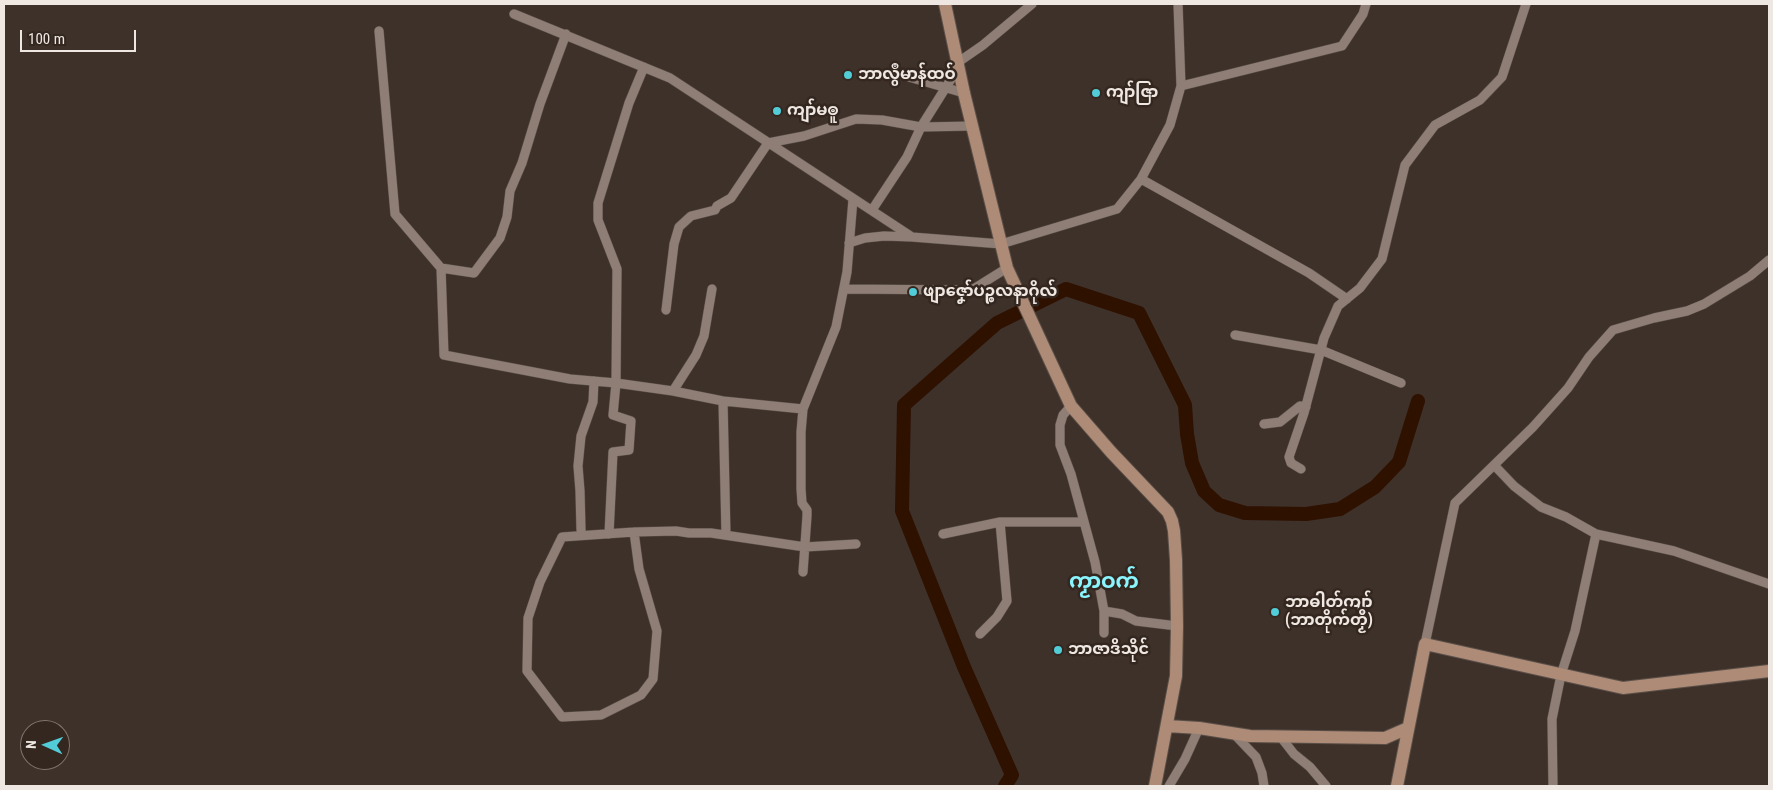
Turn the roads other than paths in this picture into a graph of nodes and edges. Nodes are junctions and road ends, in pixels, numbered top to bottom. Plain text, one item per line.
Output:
1 (945, 4) edge
2 (1032, 4) edge
3 (1178, 4) edge
4 (1366, 4) edge
5 (1526, 4) edge
6 (514, 14) dead end
7 (379, 31) dead end
8 (566, 34) junction
9 (958, 65) junction
10 (644, 67) junction
11 (902, 75) dead end
12 (1180, 86) junction
13 (944, 88) junction
14 (964, 94) junction
15 (973, 126) junction
16 (921, 127) junction
17 (768, 143) junction
18 (1140, 179) junction
19 (853, 199) junction
20 (872, 210) junction
21 (912, 237) junction
22 (849, 243) junction
23 (1001, 244) junction
24 (1769, 260) edge
25 (441, 268) junction
26 (1006, 268) junction
27 (712, 289) dead end
28 (844, 289) junction
29 (1347, 299) junction
30 (666, 310) dead end
31 (1235, 335) dead end
32 (1321, 350) junction
33 (594, 381) junction
34 (616, 383) junction
35 (1401, 383) dead end
36 (673, 391) junction
37 (723, 401) junction
38 (1071, 406) junction
39 (1306, 407) junction
40 (803, 409) junction
41 (1264, 424) dead end
42 (1494, 465) junction
43 (1301, 469) dead end
44 (1000, 522) junction
45 (1084, 522) junction
46 (581, 530) dead end
47 (634, 532) junction
48 (609, 534) junction
49 (944, 534) dead end
50 (1596, 534) junction
51 (726, 535) junction
52 (856, 544) dead end
53 (805, 547) junction
54 (803, 572) dead end
55 (1769, 584) edge
56 (1104, 611) junction
57 (1177, 626) junction
58 (1104, 633) dead end
59 (980, 634) dead end
60 (1425, 644) junction
61 (1769, 671) edge
62 (1561, 674) junction
63 (1167, 726) junction
64 (1200, 728) junction
65 (1408, 728) junction
66 (1232, 732) junction
67 (1280, 736) junction
68 (1155, 786) edge
69 (1169, 786) edge
70 (1264, 786) edge
71 (1326, 786) edge
72 (1397, 786) edge
73 (1553, 786) edge

1 - 9 street
2 - 9 street
3 - 12 street
4 - 12 street
5 - 29 street
6 - 8 street
7 - 25 street
8 - 10 street
8 - 25 street
9 - 13 street
9 - 14 street
10 - 17 street
10 - 34 street
11 - 13 street
12 - 18 street
13 - 14 street
13 - 16 street
14 - 15 street
15 - 16 street
15 - 23 street
16 - 17 street
16 - 20 street
17 - 19 street
17 - 30 street
18 - 23 street
18 - 29 street
19 - 20 street
19 - 22 street
20 - 21 street
21 - 22 street
21 - 23 street
22 - 28 street
23 - 26 street
24 - 42 street
25 - 33 street
26 - 28 street
26 - 38 street
27 - 36 street
28 - 40 street
29 - 32 street
31 - 32 street
32 - 35 street
32 - 39 street
33 - 34 street
33 - 46 street
34 - 36 street
34 - 48 street
36 - 37 street
37 - 40 street
37 - 51 street
38 - 45 street
38 - 57 street
39 - 41 street
39 - 43 street
40 - 53 street
42 - 50 street
42 - 60 street
44 - 45 street
44 - 49 street
44 - 59 street
45 - 56 street
47 - 48 street
47 - 48 street
47 - 51 street
50 - 55 street
50 - 62 street
51 - 53 street
52 - 53 street
53 - 54 street
56 - 57 street
56 - 58 street
57 - 63 street
60 - 62 street
60 - 65 street
61 - 62 street
62 - 73 street
63 - 64 street
63 - 68 street
64 - 66 street
64 - 69 street
65 - 67 street
65 - 72 street
66 - 67 street
66 - 70 street
67 - 71 street

